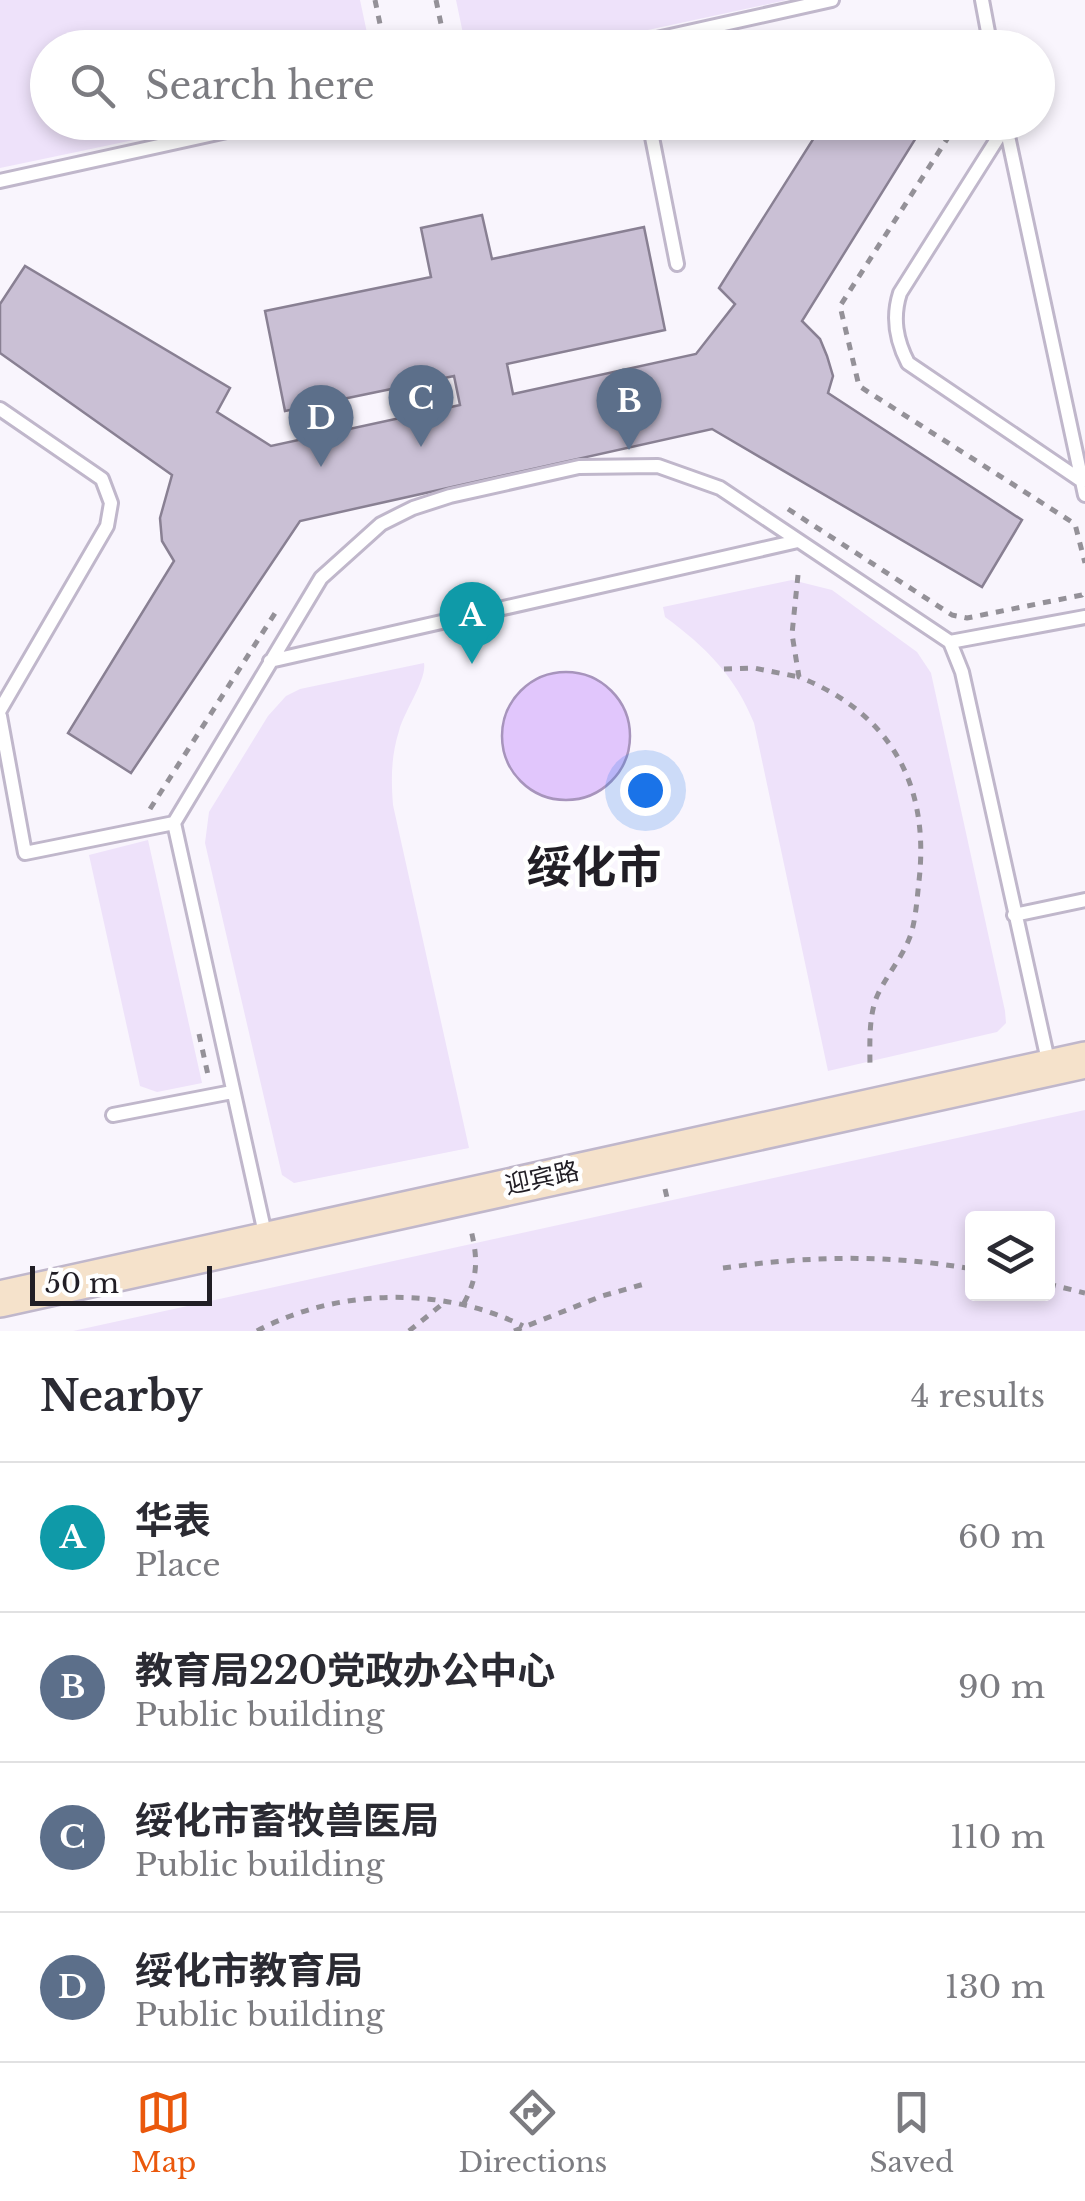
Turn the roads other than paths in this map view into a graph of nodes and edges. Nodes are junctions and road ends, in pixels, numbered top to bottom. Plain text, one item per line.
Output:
1 (832, 0) edge
2 (982, 0) edge
3 (702, 30) edge
4 (988, 30) edge
5 (186, 140) edge
6 (652, 140) edge
7 (996, 140) edge
8 (1009, 140) edge
9 (0, 181) edge
10 (676, 264) dead end
11 (0, 409) edge
12 (1082, 480) junction
13 (1085, 495) edge
14 (798, 541) junction
15 (1085, 617) edge
16 (950, 642) junction
17 (270, 661) junction
18 (0, 713) edge
19 (174, 823) junction
20 (1085, 900) edge
21 (1014, 915) junction
22 (1085, 1060) edge
23 (1050, 1068) junction
24 (232, 1092) junction
25 (113, 1115) dead end
26 (266, 1238) junction
27 (0, 1299) edge

1 - 3 lane
2 - 4 lane
5 - 9 lane
6 - 10 lane
7 - 12 lane
8 - 12 lane
11 - 18 lane
12 - 13 lane
14 - 16 lane
14 - 17 lane
14 - 17 lane
15 - 16 lane
16 - 21 lane
17 - 19 lane
18 - 19 lane
19 - 24 lane
20 - 21 lane
21 - 23 lane
22 - 23 main road, 迎宾路
23 - 26 main road, 迎宾路
24 - 25 lane
24 - 26 lane
26 - 27 main road, 迎宾路

